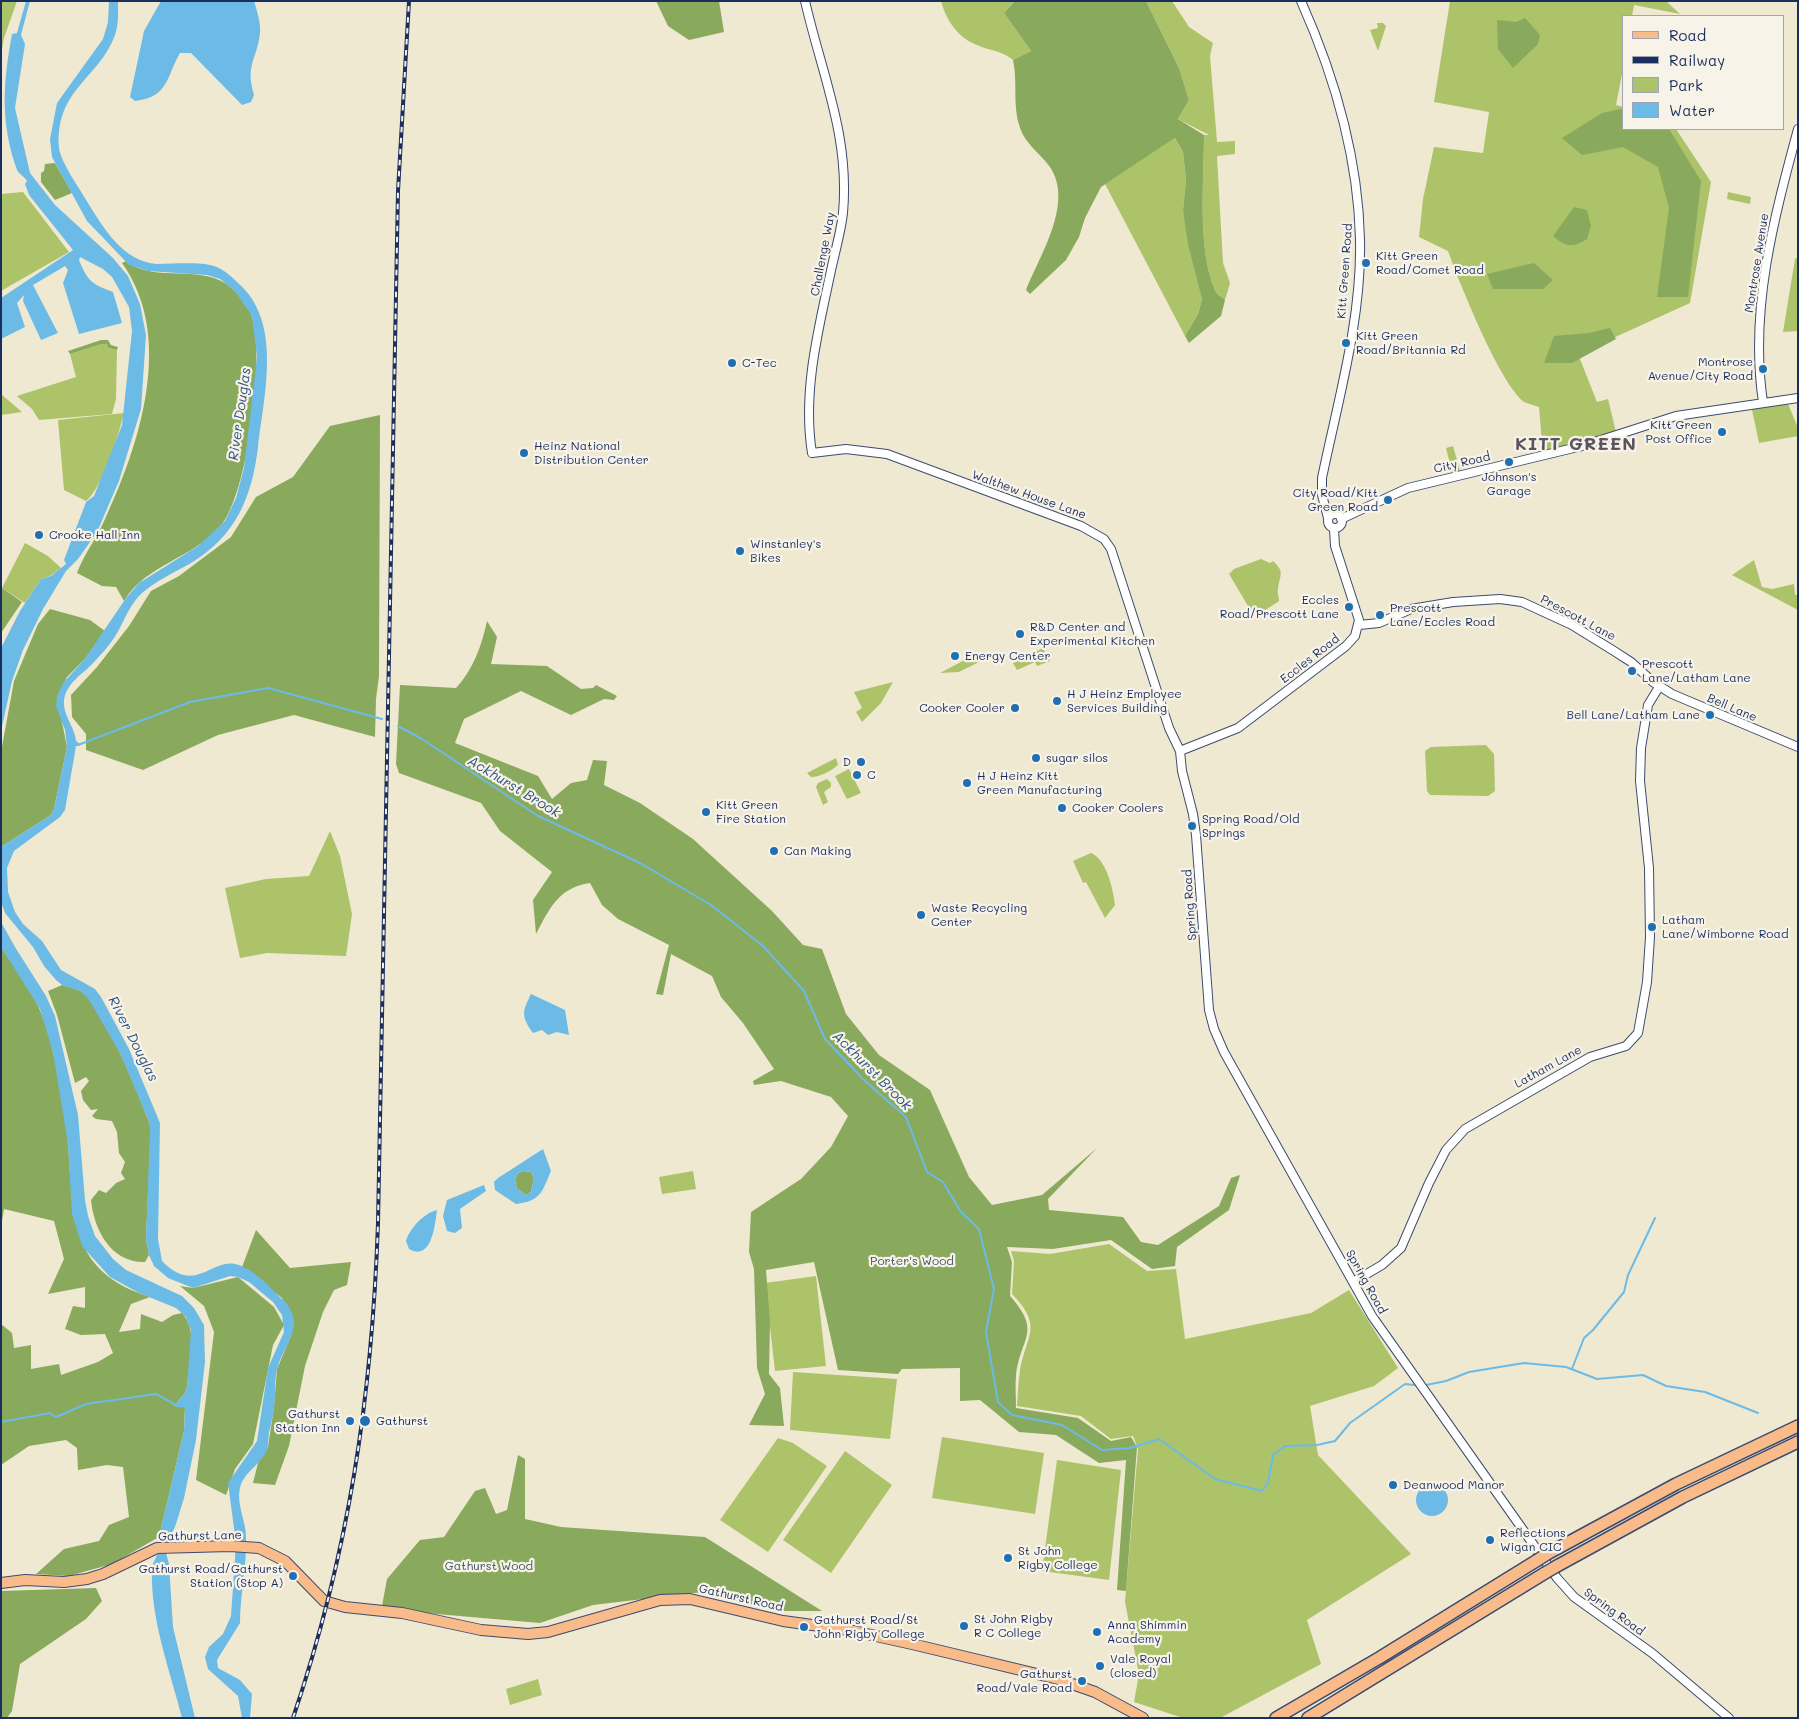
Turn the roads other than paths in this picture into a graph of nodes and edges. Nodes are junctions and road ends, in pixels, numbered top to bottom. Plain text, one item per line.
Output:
1 (806, 1) edge
2 (1301, 1) edge
3 (1798, 129) edge
4 (1798, 398) edge
5 (1763, 402) junction
6 (812, 454) joint
7 (1328, 518) junction
8 (1341, 519) junction
9 (1334, 529) junction
10 (1359, 625) junction
11 (1659, 686) junction
12 (1798, 747) edge
13 (1180, 750) junction
14 (1353, 1282) junction
15 (1798, 1426) edge
16 (1798, 1442) edge
17 (1, 1583) edge
18 (325, 1602) joint
19 (1144, 1718) edge
20 (1276, 1718) edge
21 (1308, 1718) edge
22 (1729, 1718) edge

1 - 6 street, Challenge Way
2 - 7 street, Kitt Green Road
3 - 5 street, Montrose Avenue
4 - 5 street, City Road
5 - 8 street, City Road
6 - 13 street, Walthew House Lane
7 - 8 street
7 - 9 street
8 - 9 street
9 - 10 street
10 - 11 street, Prescott Lane
10 - 13 street, Eccles Road
11 - 12 street, Bell Lane
11 - 14 street, Latham Lane
13 - 14 street, Spring Road
14 - 22 street, Spring Road
15 - 20 highway, bridge
16 - 21 highway, bridge
17 - 18 main road, Gathurst Lane
18 - 19 main road, Gathurst Road

